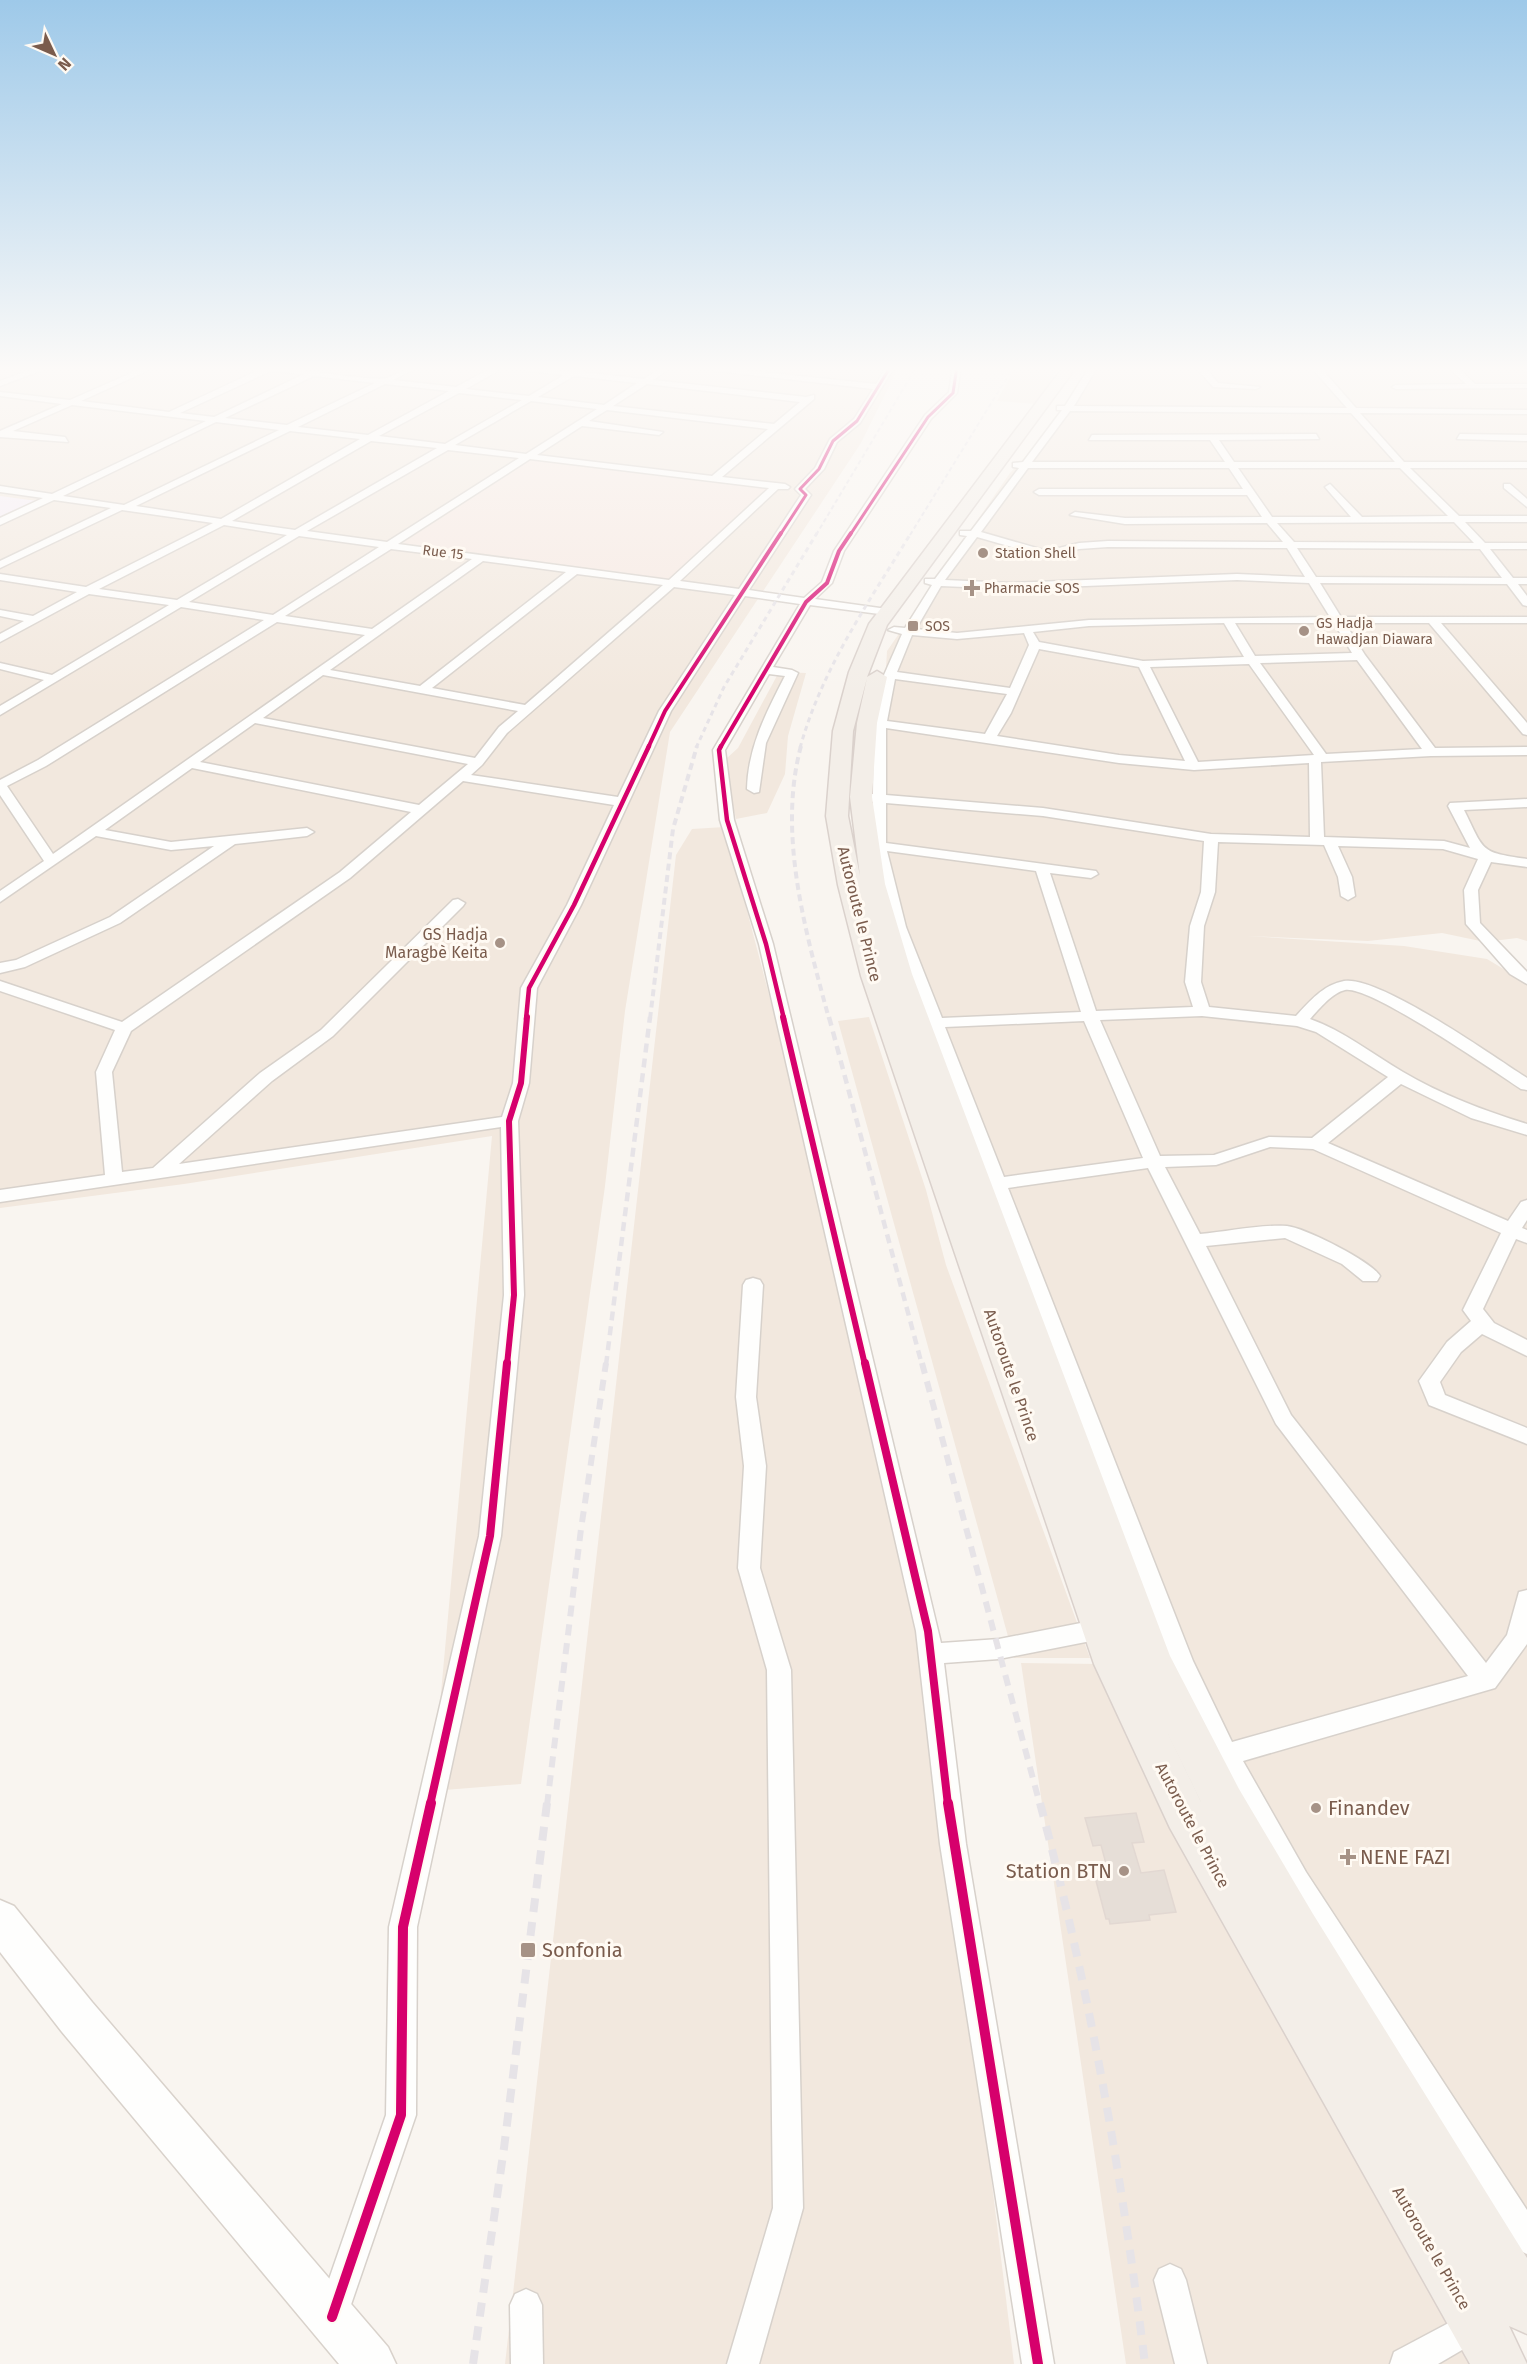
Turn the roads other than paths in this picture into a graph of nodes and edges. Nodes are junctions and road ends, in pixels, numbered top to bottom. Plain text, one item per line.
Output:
1 (96, 476) edge
2 (187, 476) edge
3 (301, 476) edge
4 (398, 476) edge
5 (499, 476) edge
6 (690, 476) edge
7 (717, 476) edge
8 (812, 476) edge
9 (888, 476) edge
10 (996, 476) edge
11 (1009, 476) edge
12 (1084, 476) edge
13 (1125, 476) edge
14 (1240, 476) edge
15 (1414, 476) edge
16 (714, 479) junction
17 (1100, 479) junction
18 (776, 486) junction
19 (1507, 486) dead end
20 (1330, 487) dead end
21 (0, 489) edge
22 (800, 489) junction
23 (1039, 492) dead end
24 (1250, 492) junction
25 (54, 497) junction
26 (1527, 504) edge
27 (123, 507) junction
28 (1075, 515) dead end
29 (1359, 519) junction
30 (1458, 519) junction
31 (1527, 519) edge
32 (1269, 520) junction
33 (1125, 521) junction
34 (0, 522) edge
35 (221, 522) junction
36 (297, 533) junction
37 (967, 533) junction
38 (1290, 544) junction
39 (1482, 545) junction
40 (391, 546) junction
41 (1527, 546) edge
42 (482, 557) junction
43 (0, 564) edge
44 (577, 569) junction
45 (0, 577) edge
46 (1312, 580) junction
47 (933, 581) junction
48 (1509, 581) junction
49 (1527, 581) edge
50 (672, 582) junction
51 (88, 591) junction
52 (742, 592) junction
53 (806, 602) junction
54 (1527, 603) edge
55 (177, 604) junction
56 (0, 613) edge
57 (275, 618) junction
58 (35, 620) junction
59 (1227, 620) junction
60 (1527, 620) edge
61 (1337, 621) junction
62 (1433, 621) junction
63 (896, 625) junction
64 (1027, 630) junction
65 (374, 633) junction
66 (0, 639) edge
67 (1035, 645) junction
68 (1360, 656) junction
69 (1252, 660) junction
70 (1143, 664) junction
71 (0, 666) edge
72 (765, 670) junction
73 (319, 671) junction
74 (890, 675) junction
75 (54, 678) junction
76 (423, 689) junction
77 (1015, 692) junction
78 (529, 709) junction
79 (0, 711) edge
80 (251, 719) junction
81 (874, 724) junction
82 (1527, 731) edge
83 (989, 738) junction
84 (1527, 751) edge
85 (1431, 752) junction
86 (1319, 759) junction
87 (478, 762) junction
88 (189, 764) junction
89 (1194, 766) junction
90 (460, 777) junction
91 (0, 785) edge
92 (754, 789) dead end
93 (869, 798) junction
94 (623, 802) junction
95 (1527, 803) edge
96 (422, 810) junction
97 (94, 832) junction
98 (307, 832) dead end
99 (1211, 838) junction
100 (230, 841) junction
101 (1323, 842) junction
102 (879, 846) junction
103 (1486, 857) junction
104 (51, 861) junction
105 (1527, 863) edge
106 (1041, 866) junction
107 (1091, 874) dead end
108 (1348, 896) dead end
109 (0, 898) edge
110 (458, 903) dead end
111 (0, 968) edge
112 (1527, 979) edge
113 (0, 986) edge
114 (1202, 1011) junction
115 (1090, 1016) junction
116 (1300, 1021) junction
117 (927, 1023) junction
118 (124, 1029) junction
119 (1399, 1077) junction
120 (1527, 1085) edge
121 (509, 1121) junction
122 (1527, 1130) edge
123 (1316, 1144) junction
124 (1154, 1162) junction
125 (156, 1175) junction
126 (114, 1180) junction
127 (988, 1186) junction
128 (0, 1197) edge
129 (1527, 1206) edge
130 (1519, 1234) edge
131 (1194, 1241) junction
132 (1370, 1276) dead end
133 (753, 1285) dead end
134 (1482, 1323) junction
135 (1527, 1349) edge
136 (1527, 1437) edge
137 (1527, 1599) edge
138 (1101, 1629) junction
139 (931, 1654) junction
140 (1486, 1681) junction
141 (1226, 1755) junction
142 (0, 1920) edge
143 (1527, 2238) edge
144 (1170, 2280) dead end
145 (526, 2304) dead end
146 (1527, 2307) edge
147 (332, 2318) junction
148 (1476, 2324) junction
149 (371, 2364) edge
150 (527, 2364) edge
151 (743, 2364) edge
152 (1038, 2364) edge
153 (1191, 2364) edge
154 (1406, 2364) edge
155 (1500, 2364) edge

1 - 25 street
2 - 27 street
3 - 35 street
4 - 36 street
5 - 40 street
6 - 16 street
7 - 16 street
8 - 22 street
9 - 53 street
10 - 63 main road, Autoroute le Prince
11 - 37 main road, Autoroute le Prince
12 - 17 street
13 - 17 street
14 - 24 street
15 - 30 street
16 - 18 street
17 - 23 street
17 - 24 street
17 - 33 street
18 - 22 street
18 - 50 street
19 - 26 street
20 - 29 street
21 - 25 street, Rue 15
22 - 52 street
24 - 32 street
25 - 27 street, Rue 15
25 - 34 street
27 - 35 street, Rue 15
27 - 43 street
28 - 33 street
29 - 30 street
29 - 32 street
30 - 31 street
30 - 39 street
32 - 33 street
32 - 38 street
35 - 36 street, Rue 15
35 - 51 street
36 - 40 street, Rue 15
36 - 55 street
37 - 38 street
37 - 47 main road, Autoroute le Prince
38 - 39 street
38 - 46 street
39 - 41 street
39 - 48 street
40 - 42 street, Rue 15
40 - 57 street
42 - 44 street, Rue 15
42 - 65 street
44 - 50 street, Rue 15
44 - 76 street
45 - 51 street
46 - 47 street
46 - 48 street
46 - 61 street
47 - 63 main road, Autoroute le Prince
48 - 49 street
48 - 54 street
50 - 52 street, Rue 15
50 - 78 street
51 - 55 street
51 - 58 street
52 - 53 street, Rue 15
52 - 94 street
53 - 63 street, Rue 15
53 - 72 street
55 - 57 street
55 - 75 street
56 - 58 street
57 - 65 street
57 - 91 street
58 - 66 street
59 - 61 street, Rue 15
59 - 64 street, Rue 15
59 - 69 street
60 - 62 street, Rue 15
61 - 62 street, Rue 15
61 - 68 street
62 - 82 street
63 - 64 street, Rue 15
63 - 74 street
63 - 81 main road, Autoroute le Prince
63 - 138 main road, Autoroute le Prince
64 - 67 street
65 - 73 street
67 - 70 street
67 - 77 street
68 - 69 street
68 - 85 street
69 - 70 street
69 - 86 street
70 - 89 street
71 - 75 street
72 - 92 street
72 - 139 street
73 - 76 street
73 - 80 street
74 - 77 street
74 - 81 street
75 - 79 street
76 - 78 street
77 - 83 street
78 - 87 street
80 - 87 street
80 - 88 street
81 - 83 street
81 - 93 main road, Autoroute le Prince
83 - 89 street
84 - 85 street
85 - 86 street
86 - 89 street
86 - 101 street
87 - 90 street
88 - 96 street
88 - 97 street
90 - 94 street
90 - 96 street
91 - 104 street
93 - 99 street
93 - 102 street
93 - 117 main road, Autoroute le Prince
94 - 121 street
95 - 103 street
96 - 118 street
97 - 100 street
97 - 104 street
98 - 100 street
99 - 101 street
99 - 114 street
100 - 111 street
101 - 103 street
101 - 108 street
102 - 106 street
102 - 117 street
103 - 105 street
103 - 112 street
104 - 109 street
106 - 107 street
106 - 115 street
110 - 125 street
113 - 118 street
114 - 115 street
114 - 116 street
115 - 117 street
115 - 124 street
116 - 119 street
116 - 120 street
117 - 127 main road, Autoroute le Prince
118 - 126 street
119 - 122 street
119 - 123 street
121 - 125 street
121 - 147 street
123 - 124 street
123 - 130 street
124 - 127 street
124 - 131 street
125 - 126 street
126 - 128 street
127 - 141 street
127 - 146 main road, Autoroute le Prince
129 - 130 street
130 - 134 street
131 - 132 street
131 - 140 street
133 - 151 street
134 - 135 street
134 - 136 street
137 - 140 street
138 - 139 street
138 - 148 main road, Autoroute le Prince
139 - 152 street
140 - 141 street
141 - 143 street
142 - 147 main road
144 - 153 street
145 - 150 street
147 - 149 main road
148 - 154 street
148 - 155 main road, Autoroute le Prince

